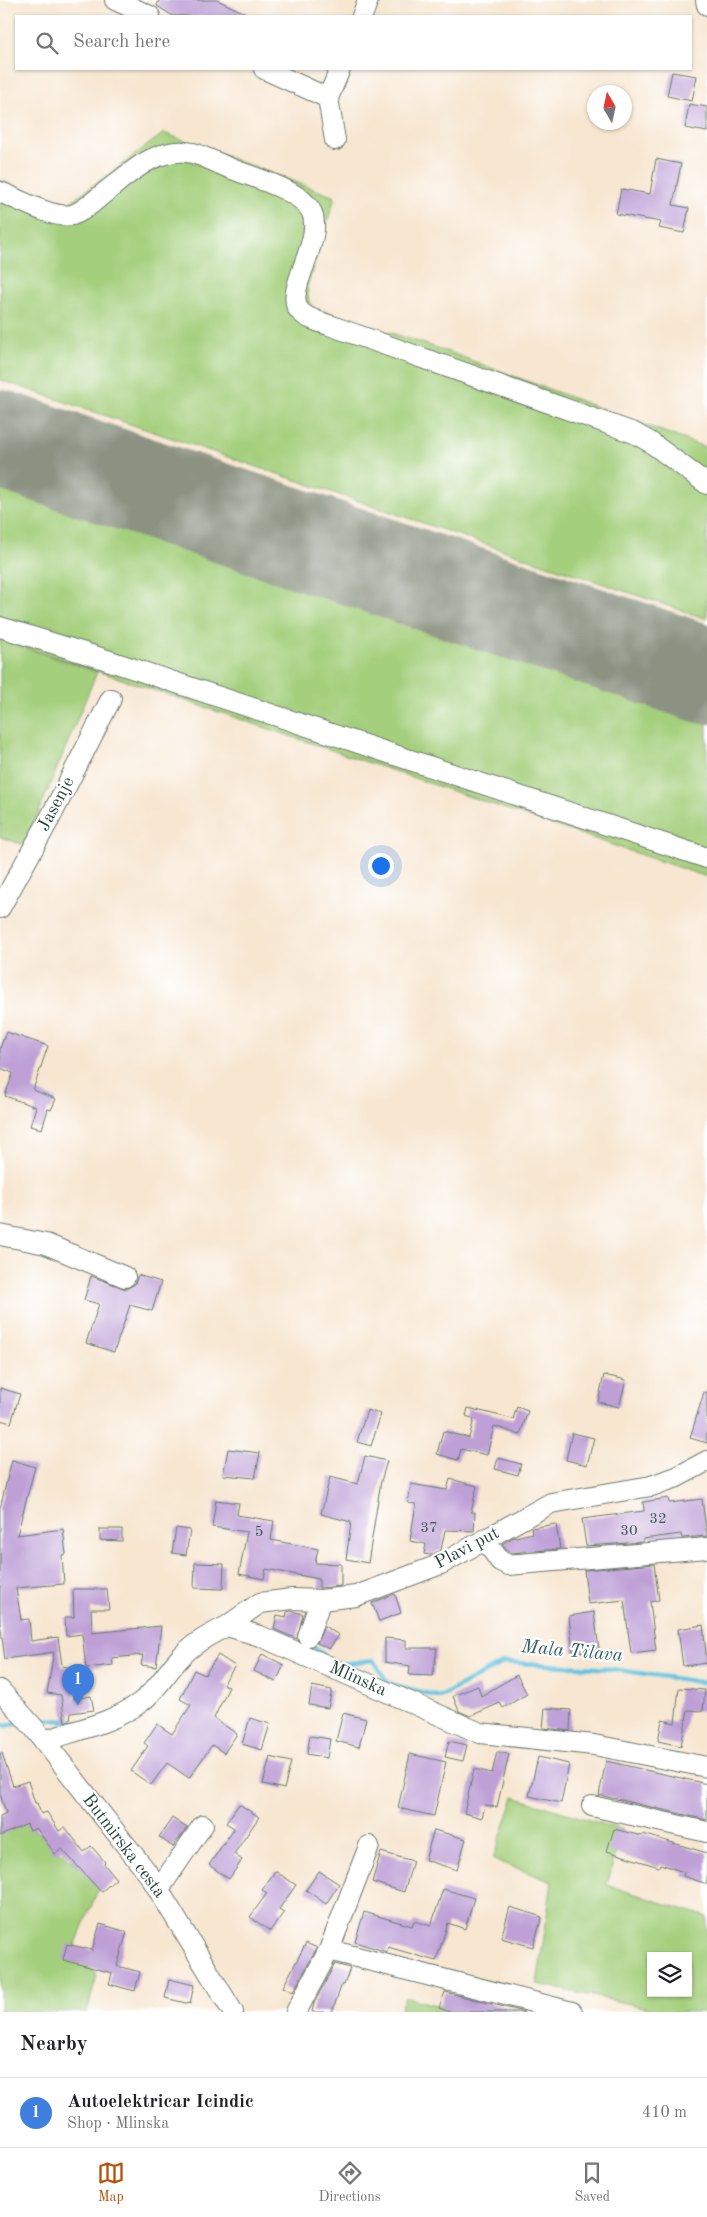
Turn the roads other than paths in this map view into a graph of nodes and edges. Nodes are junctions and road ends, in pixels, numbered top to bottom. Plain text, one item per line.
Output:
1 (115, 0) edge
2 (368, 0) edge
3 (706, 0) edge
4 (707, 5) edge
5 (148, 15) edge
6 (362, 15) edge
7 (266, 70) edge
8 (340, 70) edge
9 (328, 98) junction
10 (335, 140) dead end
11 (0, 192) edge
12 (707, 484) edge
13 (0, 627) edge
14 (111, 700) dead end
15 (707, 858) edge
16 (0, 908) edge
17 (0, 1235) edge
18 (124, 1277) dead end
19 (707, 1461) edge
20 (485, 1540) junction
21 (707, 1548) edge
22 (321, 1600) junction
23 (236, 1619) junction
24 (308, 1636) dead end
25 (0, 1690) edge
26 (39, 1734) junction
27 (707, 1767) edge
28 (592, 1806) dead end
29 (203, 1825) dead end
30 (707, 1832) edge
31 (369, 1846) dead end
32 (159, 1889) junction
33 (329, 1950) junction
34 (233, 2012) edge
35 (296, 2012) edge
36 (572, 2012) edge

1 - 5 street
2 - 6 street
3 - 4 street
7 - 9 street
8 - 9 street
9 - 10 street
11 - 12 street
13 - 15 street
14 - 16 street, Jasenje
17 - 18 street
19 - 20 street, Plavi put
20 - 21 street
20 - 22 street, Plavi put
22 - 23 street, Plavi put
22 - 24 street
23 - 26 street
23 - 27 street, Mlinska
25 - 26 street, Butmirska cesta
26 - 32 street, Butmirska cesta
28 - 30 street
29 - 32 street
31 - 33 street
32 - 34 street, Butmirska cesta
33 - 35 street
33 - 36 street

